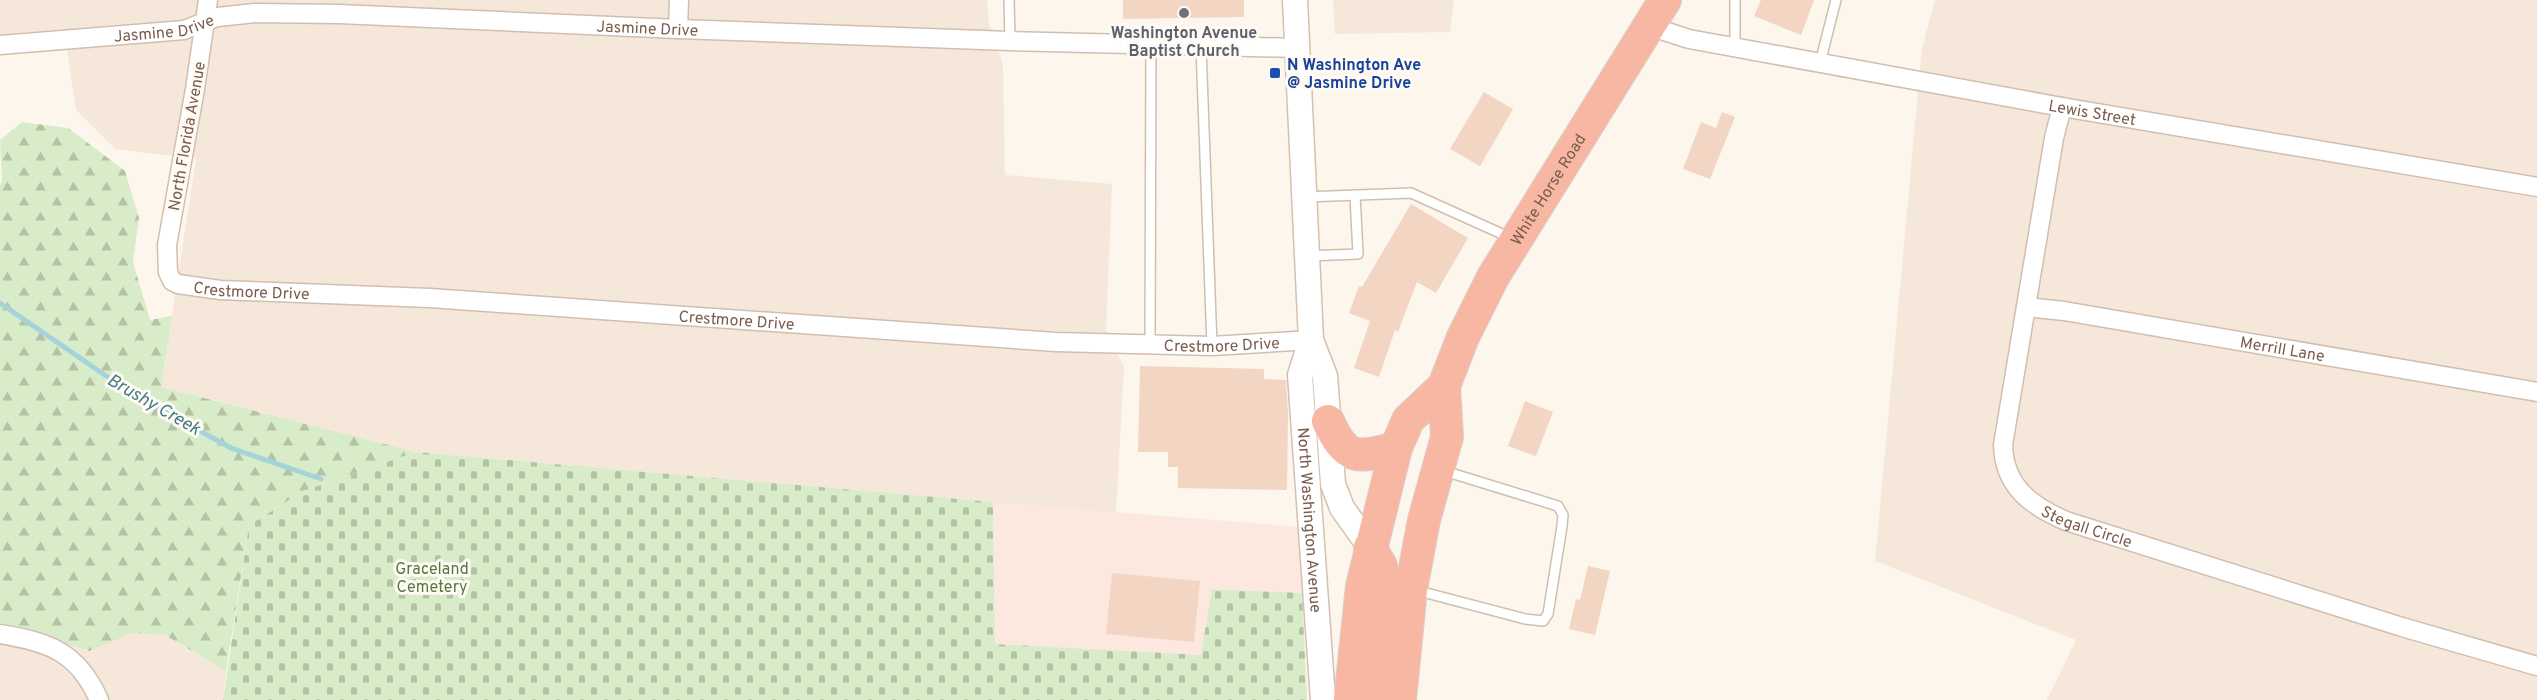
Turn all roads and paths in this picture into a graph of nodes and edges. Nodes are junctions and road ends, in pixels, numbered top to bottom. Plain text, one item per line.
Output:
1 (208, 0) edge
2 (679, 0) edge
3 (1009, 0) edge
4 (1295, 0) edge
5 (1665, 0) edge
6 (1735, 0) edge
7 (1836, 0) edge
8 (204, 22) junction
9 (1649, 26) junction
10 (678, 29) junction
11 (1010, 41) junction
12 (0, 45) edge
13 (1151, 45) junction
14 (1201, 47) junction
15 (1735, 47) junction
16 (1297, 48) junction
17 (1820, 63) junction
18 (2062, 107) junction
19 (2537, 187) edge
20 (1355, 195) junction
21 (1305, 197) junction
22 (1517, 241) junction
23 (1307, 256) junction
24 (168, 272) joint
25 (2026, 307) junction
26 (1311, 340) junction
27 (1150, 345) junction
28 (1212, 346) junction
29 (1444, 386) junction
30 (2537, 392) edge
31 (1328, 421) junction
32 (1396, 448) junction
33 (1439, 470) junction
34 (1370, 547) junction
35 (1411, 589) junction
36 (0, 634) edge
37 (2537, 666) edge
38 (99, 700) edge
39 (1323, 700) edge
40 (1350, 700) edge
41 (1372, 700) edge
42 (1400, 700) edge

1 - 8 street, North Florida Avenue
2 - 10 street
3 - 11 lane
4 - 16 main road, North Washington Avenue
5 - 9 highway, White Horse Road
6 - 15 lane
7 - 17 lane
8 - 10 street, Jasmine Drive
8 - 12 street, Jasmine Drive
8 - 24 street, North Florida Avenue
9 - 15 street, Lewis Street
9 - 22 highway, White Horse Road
10 - 11 street, Jasmine Drive
11 - 13 street, Jasmine Drive
13 - 14 street, Jasmine Drive
13 - 27 lane
14 - 16 street, Jasmine Drive
14 - 28 lane
15 - 17 street, Lewis Street
16 - 21 main road, North Washington Avenue
17 - 18 street, Lewis Street
18 - 19 street, Lewis Street
18 - 25 street, Stegall Circle
20 - 21 lane
20 - 22 lane
20 - 23 lane
21 - 23 main road, North Washington Avenue
22 - 29 highway, White Horse Road
23 - 26 main road, North Washington Avenue
24 - 27 street, Crestmore Drive
25 - 30 street, Merrill Lane
25 - 37 street, Stegall Circle
26 - 28 street, Crestmore Drive
26 - 31 main road, North Washington Avenue
26 - 39 main road, North Washington Avenue
27 - 28 street, Crestmore Drive
29 - 32 highway, White Horse Road
29 - 33 highway, White Horse Road
31 - 32 highway
31 - 34 main road, North Washington Avenue
32 - 34 highway, White Horse Road
33 - 35 highway, White Horse Road
33 - 35 lane
34 - 40 highway, White Horse Road
34 - 41 highway
35 - 42 highway, White Horse Road
36 - 38 street

